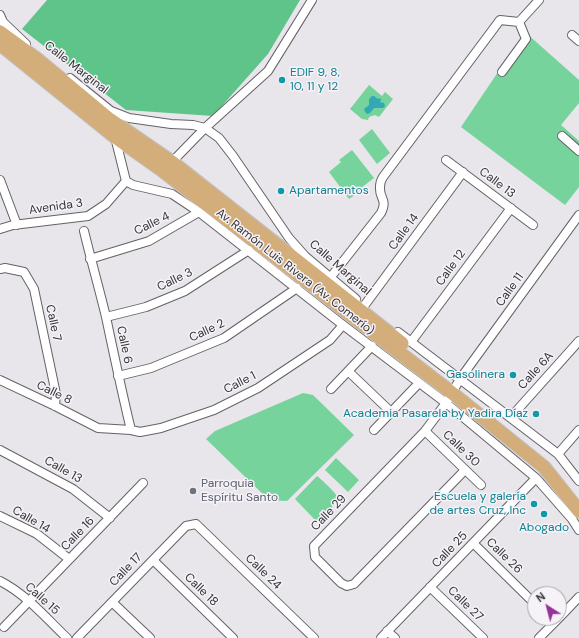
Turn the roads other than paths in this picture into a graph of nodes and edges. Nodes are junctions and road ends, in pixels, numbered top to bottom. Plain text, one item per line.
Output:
1 (312, 0) edge
2 (536, 1) edge
3 (0, 15) edge
4 (519, 22) junction
5 (0, 32) edge
6 (572, 35) dead end
7 (579, 42) edge
8 (0, 44) edge
9 (502, 72) dead end
10 (205, 128) junction
11 (562, 136) dead end
12 (115, 137) junction
13 (579, 150) edge
14 (446, 160) dead end
15 (168, 167) junction
16 (463, 172) junction
17 (126, 181) junction
18 (0, 182) edge
19 (511, 208) junction
20 (199, 212) junction
21 (579, 215) edge
22 (17, 224) junction
23 (533, 225) dead end
24 (0, 230) edge
25 (84, 231) dead end
26 (249, 250) junction
27 (90, 260) junction
28 (0, 269) edge
29 (330, 278) junction
30 (297, 288) junction
31 (364, 306) junction
32 (106, 317) junction
33 (343, 324) junction
34 (579, 341) edge
35 (411, 342) junction
36 (372, 346) junction
37 (348, 371) junction
38 (118, 376) junction
39 (0, 380) edge
40 (419, 383) junction
41 (331, 389) dead end
42 (453, 390) junction
43 (55, 406) junction
44 (391, 412) junction
45 (511, 417) junction
46 (131, 430) junction
47 (374, 430) dead end
48 (579, 430) edge
49 (425, 431) junction
50 (0, 450) edge
51 (558, 454) junction
52 (465, 470) junction
53 (536, 478) junction
54 (579, 481) edge
55 (144, 483) dead end
56 (481, 485) dead end
57 (579, 498) edge
58 (579, 511) edge
59 (0, 516) edge
60 (110, 518) junction
61 (196, 524) joint
62 (579, 530) edge
63 (472, 543) junction
64 (70, 559) junction
65 (153, 560) junction
66 (0, 581) edge
67 (430, 587) junction
68 (527, 596) edge
69 (579, 597) edge
70 (29, 602) junction
71 (112, 602) junction
72 (567, 608) edge
73 (549, 626) edge
74 (4, 627) dead end
75 (387, 631) junction
76 (67, 638) edge
77 (77, 638) edge
78 (150, 638) edge
79 (233, 638) edge
80 (314, 638) edge
81 (381, 638) edge
82 (395, 638) edge
83 (483, 638) edge
84 (539, 638) edge

1 - 10 street
2 - 4 street
3 - 10 street, Calle Marginal
4 - 9 street
4 - 29 street
5 - 15 highway, Av. Ramón Luis Rivera (Av. Comerío)
6 - 7 street
8 - 12 highway, Av. Ramón Luis Rivera (Av. Comerío)
10 - 15 street
10 - 29 street, Calle Marginal
11 - 13 street
12 - 15 highway, Av. Ramón Luis Rivera (Av. Comerío)
12 - 17 street
14 - 16 street, Calle 13
15 - 42 highway, Av. Ramón Luis Rivera (Av. Comerío)
16 - 19 street, Calle 13
16 - 31 street, Calle 14
17 - 20 street, Calle Marginal
17 - 22 street, Avenida 3
18 - 22 street
19 - 23 street, Calle 13
19 - 35 street, Calle 12
20 - 26 street, Calle Marginal
20 - 27 street, Calle 4
21 - 42 street, Calle 11
22 - 24 street, Avenida 3
25 - 27 street, Calle 6
26 - 30 street, Calle Marginal
26 - 32 street, Calle 3
27 - 32 street, Calle 6
28 - 43 street, Calle 7
29 - 31 street, Calle Marginal
30 - 33 street, Calle Marginal
30 - 38 street, Calle 2
31 - 35 street, Calle Marginal
32 - 38 street, Calle 6
33 - 36 street, Calle Marginal
33 - 46 street, Calle 1
34 - 45 street, Calle 6A
35 - 42 street, Calle Marginal
36 - 37 street
36 - 40 street, Calle Marginal
37 - 41 street
37 - 44 street
38 - 46 street, Calle 6
39 - 43 street, Calle 8
40 - 42 street, Calle Marginal
40 - 44 street
42 - 45 street, Calle Marginal
42 - 49 street, Calle 29
42 - 53 street, Calle Marginal
42 - 57 highway, Av. Ramón Luis Rivera (Av. Comerío)
42 - 58 highway, Av. Ramón Luis Rivera (Av. Comerío)
43 - 46 street, Calle 8
44 - 47 street
45 - 51 street, Calle Marginal
48 - 51 street
49 - 52 street, Calle 30
49 - 52 street, Calle 29
50 - 60 street, Calle 13
51 - 54 street, Calle Marginal
52 - 56 street, Calle 30
53 - 62 street, Calle Marginal
53 - 63 street, Calle 25
55 - 60 street, Calle 16
59 - 64 street, Calle 14
60 - 64 street, Calle 16
61 - 65 street, Calle 17
61 - 80 street, Calle 24
63 - 67 street, Calle 25
63 - 68 street, Calle 26
64 - 70 street, Calle 16
65 - 71 street, Calle 17
65 - 79 street, Calle 18
66 - 70 street, Calle 15
67 - 75 street, Calle 25
67 - 83 street, Calle 27
69 - 72 street
70 - 74 street, Calle 16
70 - 76 street, Calle 15
71 - 77 street, Calle 17
71 - 78 street
73 - 84 street
75 - 81 street, Calle 25
75 - 82 street

